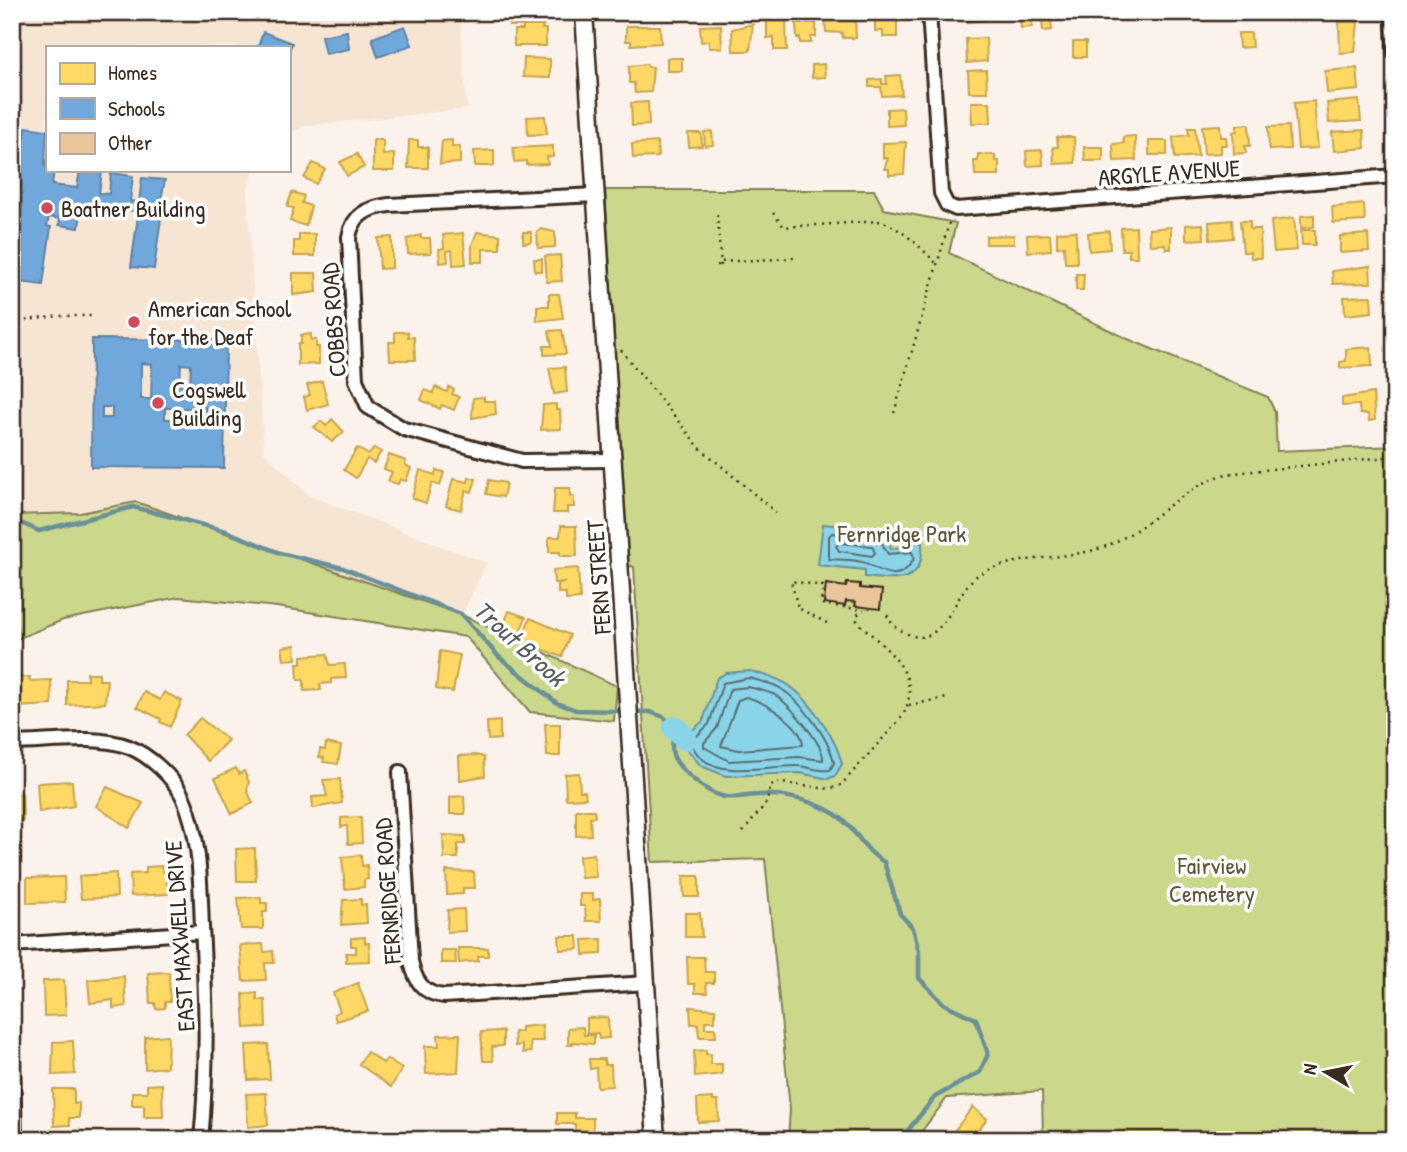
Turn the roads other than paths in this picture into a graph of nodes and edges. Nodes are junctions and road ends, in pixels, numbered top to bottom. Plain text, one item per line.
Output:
1 (584, 12) edge
2 (929, 12) edge
3 (1392, 12) edge
4 (1395, 52) edge
5 (1395, 176) edge
6 (596, 195) junction
7 (613, 460) junction
8 (12, 743) edge
9 (400, 772) dead end
10 (202, 932) junction
11 (12, 945) edge
12 (647, 983) junction
13 (12, 1037) edge
14 (15, 1140) edge
15 (201, 1140) edge
16 (656, 1140) edge

1 - 6 street, FERN STREET
2 - 5 street, ARGYLE AVENUE
3 - 4 street
6 - 7 street, FERN STREET
6 - 7 street, COBBS ROAD
7 - 12 street, FERN STREET
8 - 10 street, EAST MAXWELL DRIVE
9 - 12 street, FERNRIDGE ROAD
10 - 11 street
10 - 15 street, EAST MAXWELL DRIVE
12 - 16 street, FERN STREET
13 - 14 street

